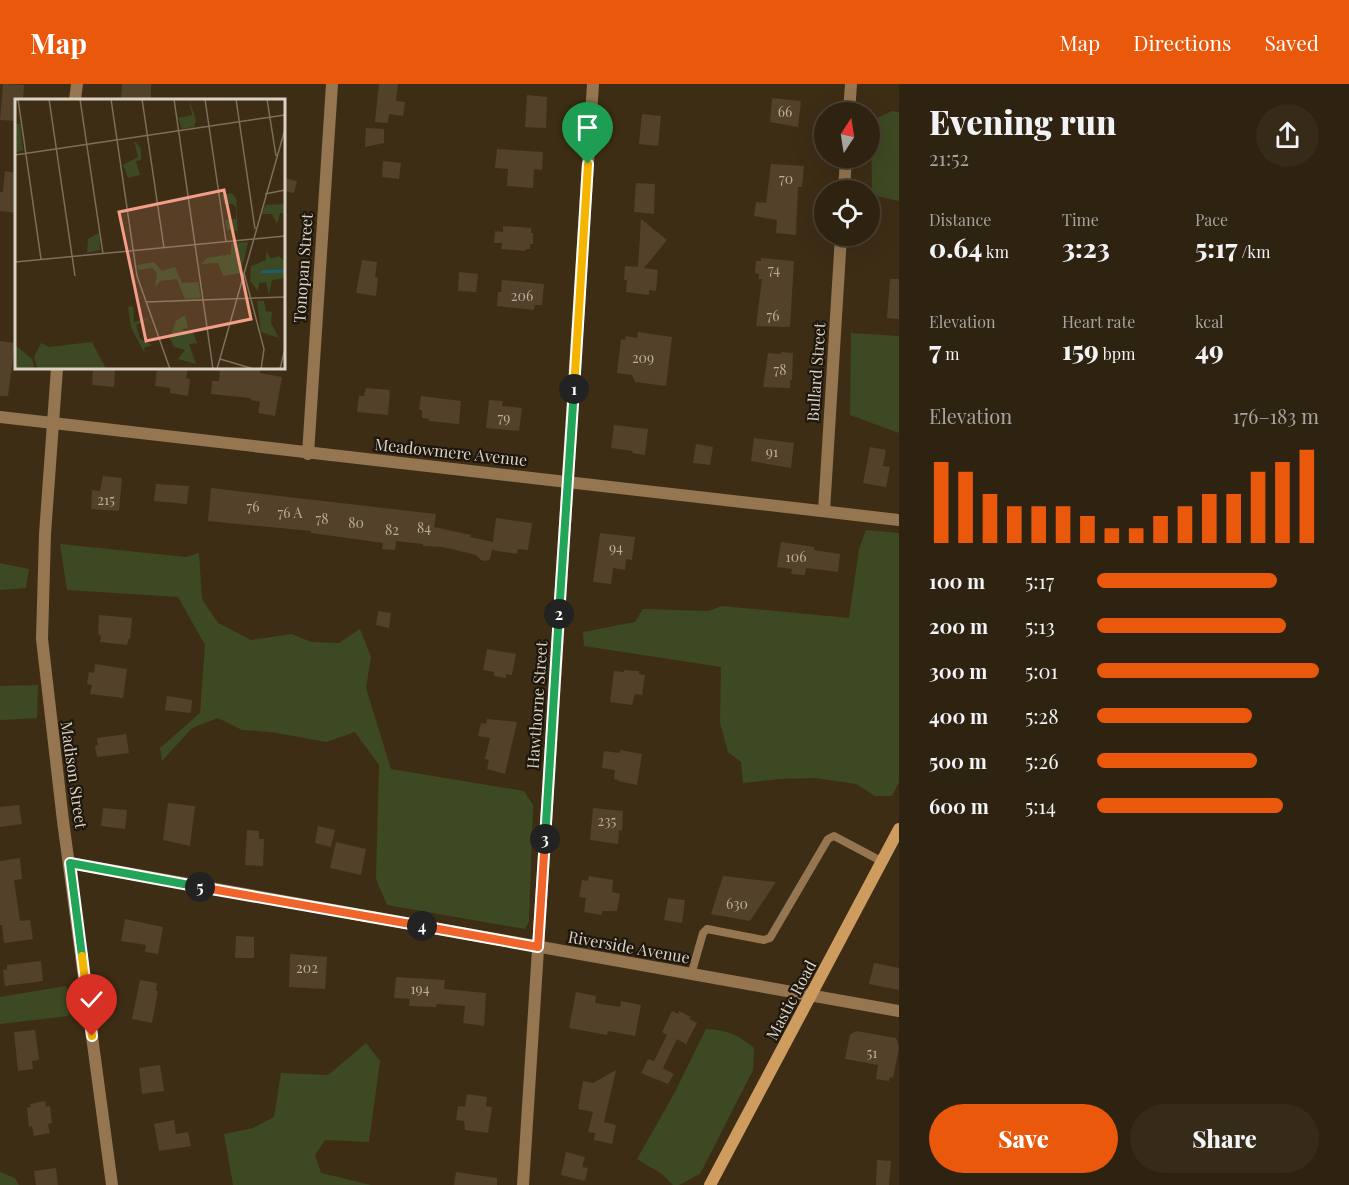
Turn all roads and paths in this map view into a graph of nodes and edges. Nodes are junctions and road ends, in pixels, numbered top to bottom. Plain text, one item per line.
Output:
1 (76, 84) edge
2 (332, 84) edge
3 (593, 84) edge
4 (851, 84) edge
5 (75, 99) edge
6 (850, 102) edge
7 (840, 246) edge
8 (57, 369) edge
9 (0, 417) edge
10 (53, 423) junction
11 (308, 454) junction
12 (568, 482) junction
13 (824, 511) junction
14 (899, 520) edge
15 (899, 829) edge
16 (881, 861) junction
17 (70, 863) junction
18 (538, 947) junction
19 (691, 975) junction
20 (812, 996) junction
21 (899, 1011) edge
22 (112, 1185) edge
23 (523, 1185) edge
24 (711, 1185) edge

1 - 5 street
2 - 11 street, Tonopan Street
3 - 12 street, Hawthorne Street
4 - 6 street
7 - 13 street, Bullard Street
8 - 10 street, Madison Street
9 - 10 street, Meadowmere Avenue
10 - 11 street, Meadowmere Avenue
10 - 17 street, Madison Street
11 - 12 street, Meadowmere Avenue
12 - 13 street, Meadowmere Avenue
12 - 18 street, Hawthorne Street
13 - 14 street, Meadowmere Avenue
15 - 16 main road, Mastic Road
16 - 19 lane
16 - 20 main road, Mastic Road
17 - 18 street, Riverside Avenue
17 - 22 street, Madison Street
18 - 19 street, Riverside Avenue
18 - 23 street, Hawthorne Street
19 - 20 street, Riverside Avenue
20 - 21 street, Riverside Avenue
20 - 24 main road, Mastic Road

